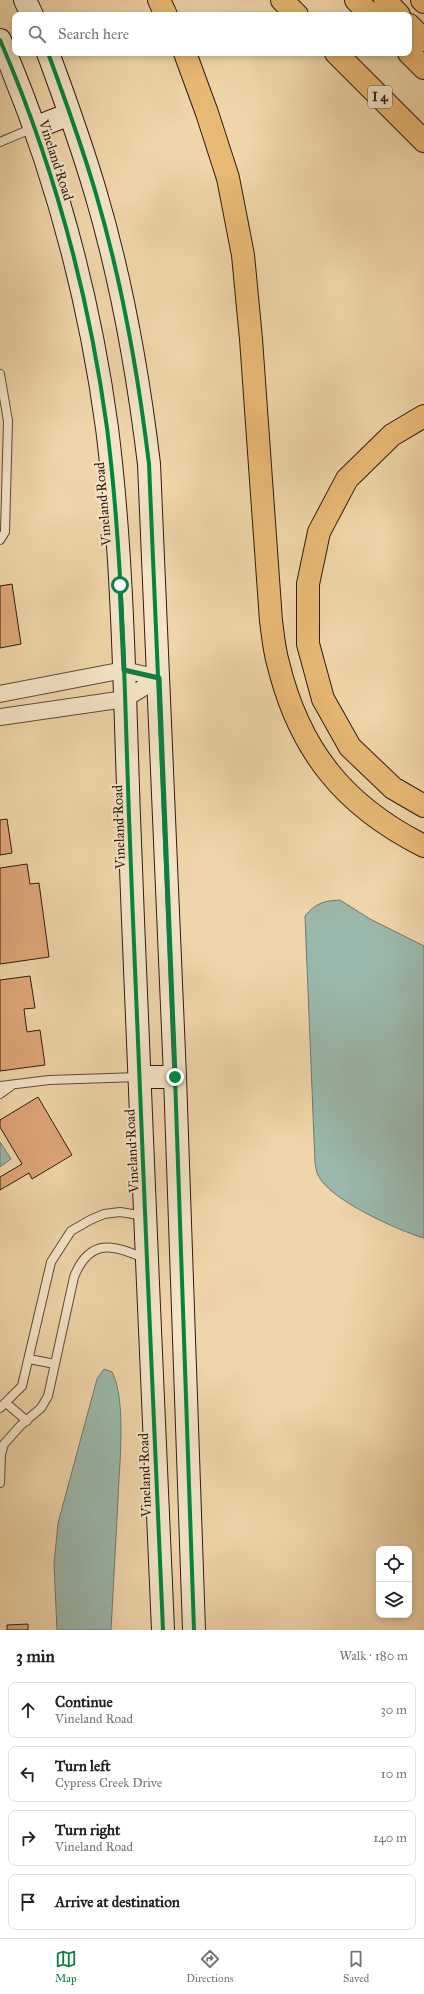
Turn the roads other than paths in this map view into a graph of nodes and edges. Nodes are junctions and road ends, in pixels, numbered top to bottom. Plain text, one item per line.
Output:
1 (25, 0) edge
2 (159, 0) edge
3 (282, 0) edge
4 (356, 0) edge
5 (385, 0) edge
6 (422, 0) edge
7 (424, 2) edge
8 (31, 12) edge
9 (165, 12) edge
10 (295, 12) edge
11 (368, 12) edge
12 (396, 12) edge
13 (412, 28) edge
14 (0, 40) edge
15 (424, 40) edge
16 (49, 56) edge
17 (186, 56) edge
18 (339, 56) edge
19 (412, 56) edge
20 (424, 68) edge
21 (70, 114) junction
22 (34, 128) junction
23 (424, 141) edge
24 (0, 142) edge
25 (0, 374) edge
26 (424, 416) edge
27 (0, 540) edge
28 (124, 670) junction
29 (159, 678) junction
30 (0, 694) edge
31 (125, 698) junction
32 (0, 718) edge
33 (424, 806) edge
34 (424, 846) edge
35 (139, 1077) junction
36 (175, 1077) junction
37 (12, 1085) junction
38 (0, 1086) edge
39 (0, 1094) edge
40 (179, 1215) junction
41 (146, 1216) junction
42 (148, 1260) junction
43 (29, 1359) junction
44 (55, 1364) junction
45 (3, 1406) edge
46 (27, 1421) junction
47 (0, 1482) edge
48 (162, 1630) edge
49 (194, 1630) edge

1 - 8 street
2 - 9 highway
3 - 10 highway
4 - 11 highway
5 - 12 highway
6 - 7 highway
13 - 15 highway
14 - 22 street, Vineland Road
16 - 21 street, Vineland Road
17 - 34 highway
18 - 23 highway, I 4
19 - 20 highway
21 - 22 street
21 - 29 street, Vineland Road
22 - 24 lane
22 - 28 street, Vineland Road
25 - 27 lane
26 - 33 highway
28 - 29 street
28 - 30 street
28 - 31 street, Vineland Road
29 - 31 street
29 - 36 street, Vineland Road
31 - 32 street
31 - 35 street, Vineland Road
35 - 36 street
35 - 37 lane
35 - 41 street, Vineland Road
36 - 40 street, Vineland Road
37 - 38 lane
37 - 39 lane
40 - 41 street
40 - 49 street, Vineland Road
41 - 42 street, Vineland Road
41 - 43 lane
42 - 44 lane
42 - 48 street, Vineland Road
43 - 44 lane
43 - 45 lane
44 - 46 lane
45 - 46 lane
46 - 47 lane

